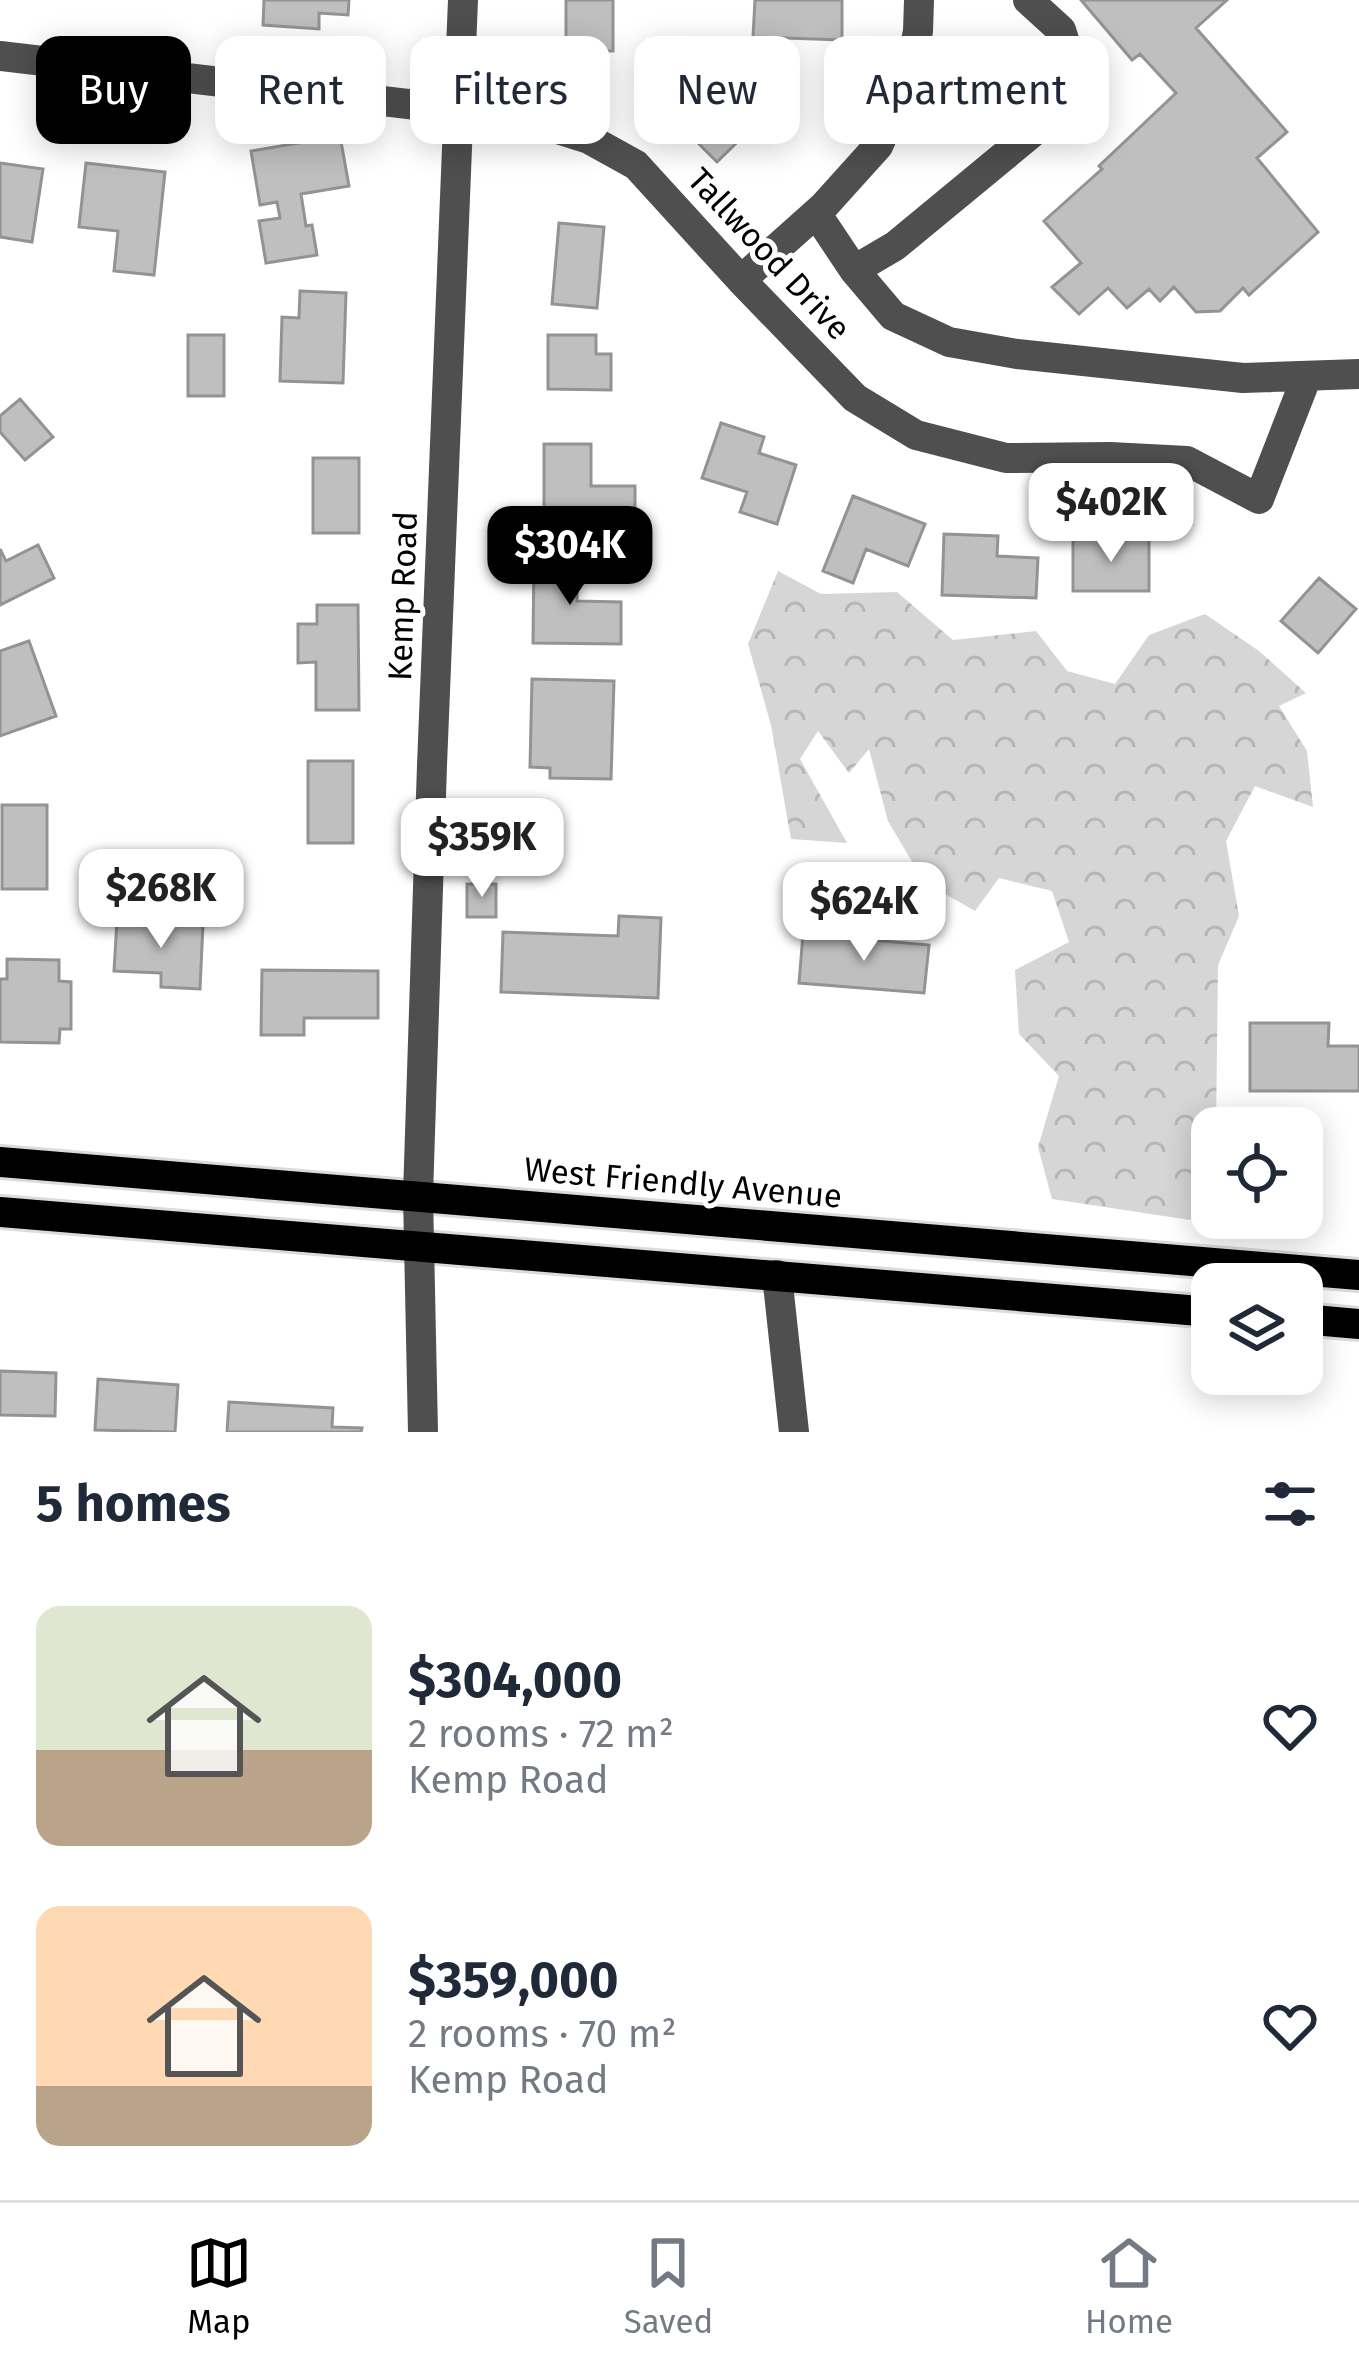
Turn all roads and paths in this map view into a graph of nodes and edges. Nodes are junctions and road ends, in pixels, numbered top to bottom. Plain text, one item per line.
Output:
1 (463, 0) edge
2 (919, 0) edge
3 (1028, 0) edge
4 (462, 36) edge
5 (0, 56) edge
6 (410, 104) edge
7 (458, 144) edge
8 (598, 144) edge
9 (816, 213) junction
10 (854, 270) junction
11 (741, 280) junction
12 (1359, 374) edge
13 (1307, 376) junction
14 (0, 1162) edge
15 (418, 1196) junction
16 (0, 1212) edge
17 (421, 1246) junction
18 (777, 1275) junction
19 (1359, 1275) edge
20 (1191, 1310) edge
21 (1323, 1321) edge
22 (1359, 1324) edge
23 (423, 1432) edge
24 (794, 1432) edge

1 - 4 street, Kemp Road
2 - 9 street
3 - 10 street
5 - 6 street, Tallwood Drive
7 - 15 street, Kemp Road
8 - 11 street, Tallwood Drive
9 - 10 street
9 - 11 street
10 - 13 street
11 - 13 street, Tallwood Drive
12 - 13 street
14 - 15 main road, West Friendly Avenue
15 - 17 street, Kemp Road
15 - 19 main road, West Friendly Avenue
16 - 17 main road
17 - 18 main road
17 - 23 street, Kemp Road
18 - 20 main road
18 - 24 street
21 - 22 main road

